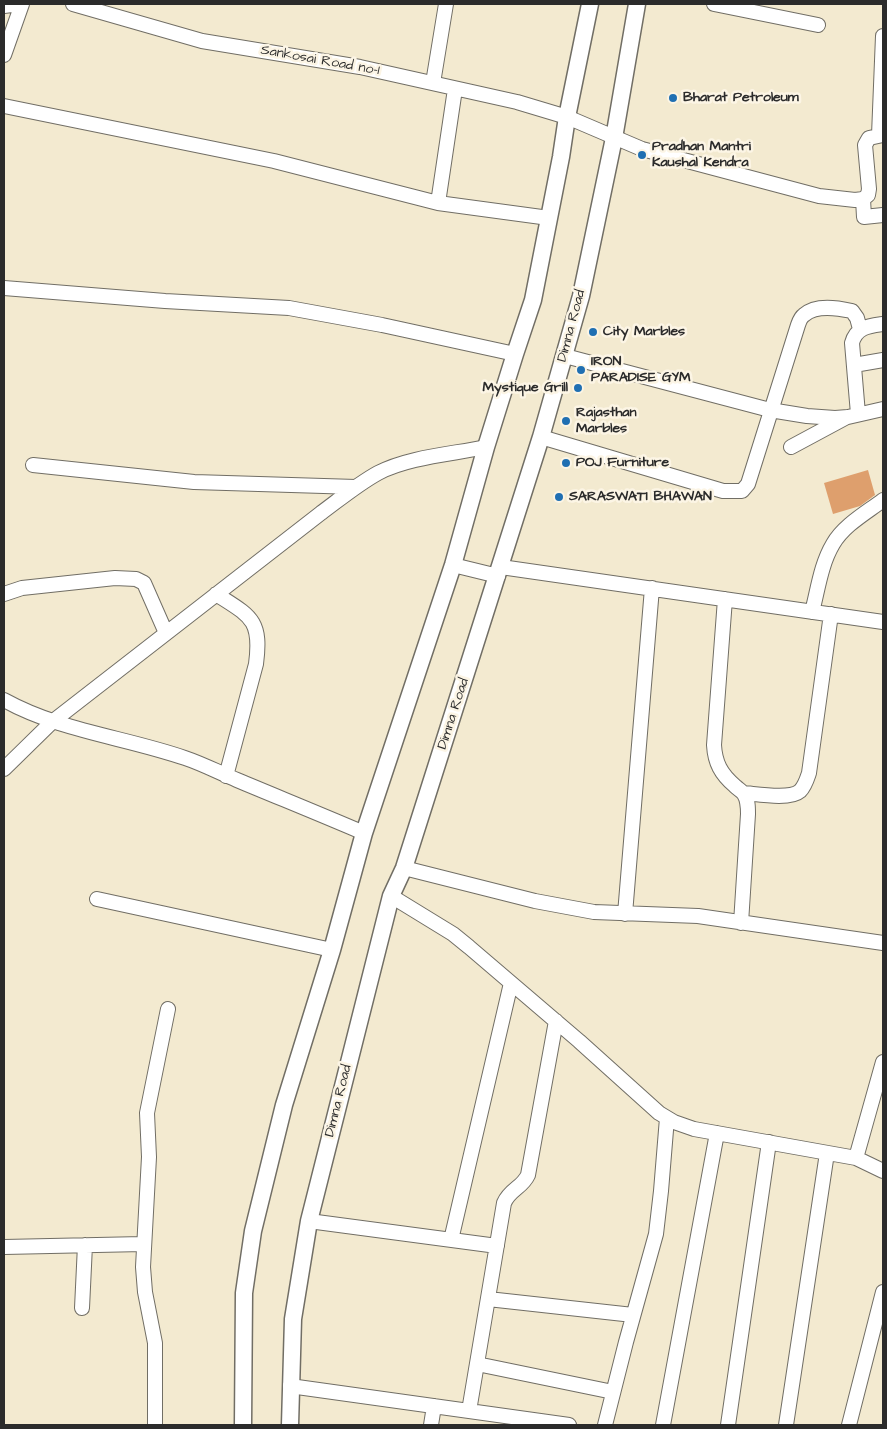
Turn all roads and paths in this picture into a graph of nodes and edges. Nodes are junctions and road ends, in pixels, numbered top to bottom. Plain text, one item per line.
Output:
1 (20, 4) edge
2 (74, 4) edge
3 (446, 4) edge
4 (590, 4) edge
5 (637, 4) edge
6 (714, 4) edge
7 (4, 6) edge
8 (818, 25) dead end
9 (883, 36) edge
10 (4, 54) edge
11 (432, 83) junction
12 (455, 89) junction
13 (4, 106) edge
14 (566, 117) junction
15 (881, 135) edge
16 (614, 138) junction
17 (863, 199) junction
18 (438, 203) junction
19 (883, 215) edge
20 (549, 218) junction
21 (4, 288) edge
22 (883, 324) edge
23 (860, 329) junction
24 (515, 354) junction
25 (565, 356) junction
26 (883, 360) edge
27 (854, 365) junction
28 (883, 409) edge
29 (770, 410) junction
30 (853, 416) junction
31 (542, 437) junction
32 (486, 447) junction
33 (791, 447) dead end
34 (33, 465) dead end
35 (356, 487) junction
36 (883, 500) edge
37 (453, 566) junction
38 (500, 571) junction
39 (652, 588) junction
40 (4, 594) edge
41 (216, 594) junction
42 (725, 599) junction
43 (812, 612) junction
44 (830, 614) junction
45 (883, 622) edge
46 (166, 633) junction
47 (4, 700) edge
48 (52, 722) junction
49 (4, 770) edge
50 (226, 776) junction
51 (744, 793) junction
52 (364, 833) junction
53 (404, 868) junction
54 (391, 896) junction
55 (97, 899) dead end
56 (625, 914) junction
57 (741, 923) junction
58 (883, 944) edge
59 (332, 950) junction
60 (511, 983) junction
61 (168, 1009) dead end
62 (556, 1021) junction
63 (883, 1062) edge
64 (667, 1118) junction
65 (717, 1133) junction
66 (769, 1142) junction
67 (827, 1153) junction
68 (856, 1158) junction
69 (883, 1171) edge
70 (309, 1221) junction
71 (451, 1240) junction
72 (144, 1244) junction
73 (85, 1245) junction
74 (497, 1246) junction
75 (4, 1247) edge
76 (883, 1292) edge
77 (488, 1298) junction
78 (82, 1308) dead end
79 (633, 1315) junction
80 (477, 1364) junction
81 (290, 1386) junction
82 (613, 1392) junction
83 (434, 1406) junction
84 (469, 1411) junction
85 (154, 1425) edge
86 (243, 1425) edge
87 (290, 1425) edge
88 (431, 1425) edge
89 (569, 1425) edge
90 (605, 1425) edge
91 (663, 1425) edge
92 (728, 1425) edge
93 (786, 1425) edge
94 (849, 1425) edge

1 - 7 street
1 - 10 street
2 - 11 street, Sankosai Road no-1
3 - 11 street
4 - 14 street
5 - 16 street, Dimna Road
6 - 8 street
9 - 15 street
11 - 12 street, Sankosai Road no-1
12 - 14 street, Sankosai Road no-1
12 - 18 street
13 - 18 street
14 - 16 street, Sankosai Road no-1
14 - 20 street
15 - 17 street
16 - 17 street, Sankosai Road no-1
16 - 25 street, Dimna Road
17 - 19 street
18 - 20 street
20 - 24 street
21 - 24 street
22 - 23 street
23 - 27 street
23 - 29 street
24 - 32 street
25 - 29 street
25 - 31 street, Dimna Road
26 - 27 street
27 - 30 street
28 - 30 street
29 - 30 street
29 - 31 street
30 - 33 street
31 - 38 street, Dimna Road
32 - 35 street
32 - 37 street
34 - 35 street
35 - 41 street
36 - 43 street
37 - 38 street
37 - 52 street
38 - 39 street
38 - 53 street, Dimna Road
39 - 42 street
39 - 56 street
40 - 46 street
41 - 46 street
41 - 50 street
42 - 43 street
42 - 51 street
43 - 44 street
44 - 45 street
44 - 51 street
46 - 48 street
47 - 48 street
48 - 49 street
48 - 50 street
50 - 52 street
51 - 57 street
52 - 59 street
53 - 54 street, Dimna Road
53 - 56 street
54 - 60 street
54 - 70 street, Dimna Road
55 - 59 street
56 - 57 street
57 - 58 street
59 - 86 street
60 - 62 street
60 - 71 street
61 - 72 street
62 - 64 street
62 - 74 street
63 - 68 street
64 - 65 street
64 - 79 street
65 - 66 street
65 - 91 street
66 - 67 street
66 - 92 street
67 - 68 street
67 - 93 street
68 - 69 street
70 - 71 street
70 - 81 street, Dimna Road
71 - 74 street
72 - 73 street
72 - 85 street
73 - 75 street
73 - 78 street
74 - 77 street
76 - 94 street
77 - 79 street
77 - 80 street
79 - 82 street
80 - 82 street
80 - 84 street
81 - 83 street
81 - 87 street, Dimna Road
82 - 90 street
83 - 84 street
83 - 88 street
84 - 89 street

